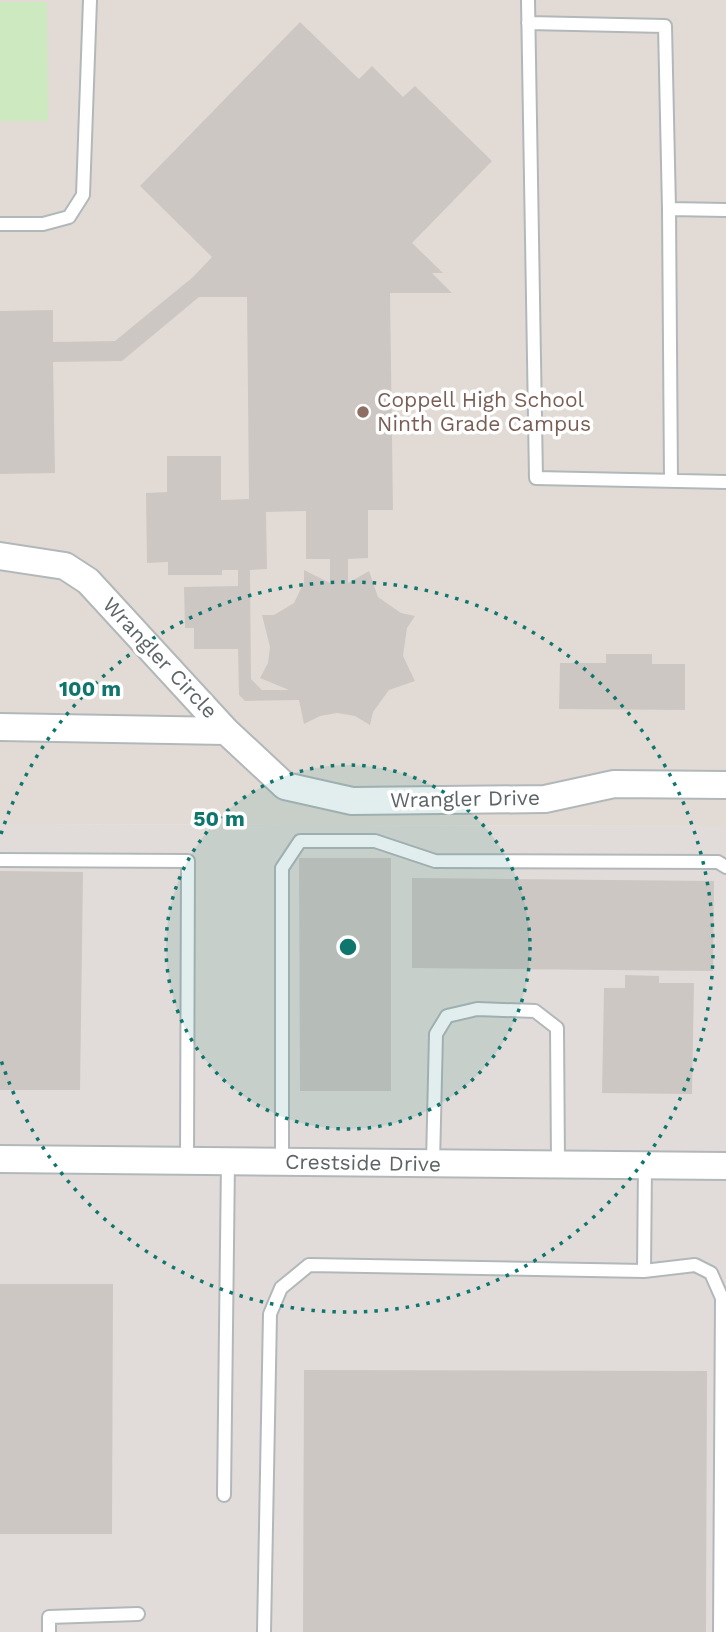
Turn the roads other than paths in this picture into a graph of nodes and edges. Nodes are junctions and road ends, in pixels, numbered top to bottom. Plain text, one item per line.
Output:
1 (90, 0) edge
2 (528, 0) edge
3 (528, 23) junction
4 (669, 209) junction
5 (726, 209) edge
6 (0, 223) edge
7 (671, 481) junction
8 (726, 482) edge
9 (0, 556) edge
10 (0, 727) edge
11 (226, 730) junction
12 (726, 785) edge
13 (0, 860) edge
14 (726, 867) edge
15 (0, 1159) edge
16 (187, 1161) junction
17 (228, 1161) junction
18 (282, 1162) junction
19 (433, 1163) junction
20 (558, 1164) junction
21 (645, 1165) junction
22 (726, 1166) edge
23 (644, 1271) junction
24 (224, 1496) dead end
25 (723, 1547) edge
26 (138, 1614) dead end
27 (49, 1632) edge
28 (264, 1632) edge
29 (720, 1632) edge

1 - 6 lane
2 - 3 lane
3 - 4 lane
3 - 7 lane
4 - 5 lane
4 - 7 lane
7 - 8 lane
9 - 11 street, Wrangler Circle
10 - 11 street, Wrangler Circle
11 - 12 street, Wrangler Drive
13 - 16 lane
14 - 18 lane
15 - 16 street, Crestside Drive
16 - 17 street, Crestside Drive
17 - 18 street, Crestside Drive
17 - 24 lane
18 - 19 street, Crestside Drive
19 - 20 street, Crestside Drive
19 - 20 lane
20 - 21 street, Crestside Drive
21 - 22 street, Crestside Drive
21 - 23 lane
23 - 25 lane
23 - 28 lane
25 - 29 lane
26 - 27 lane

